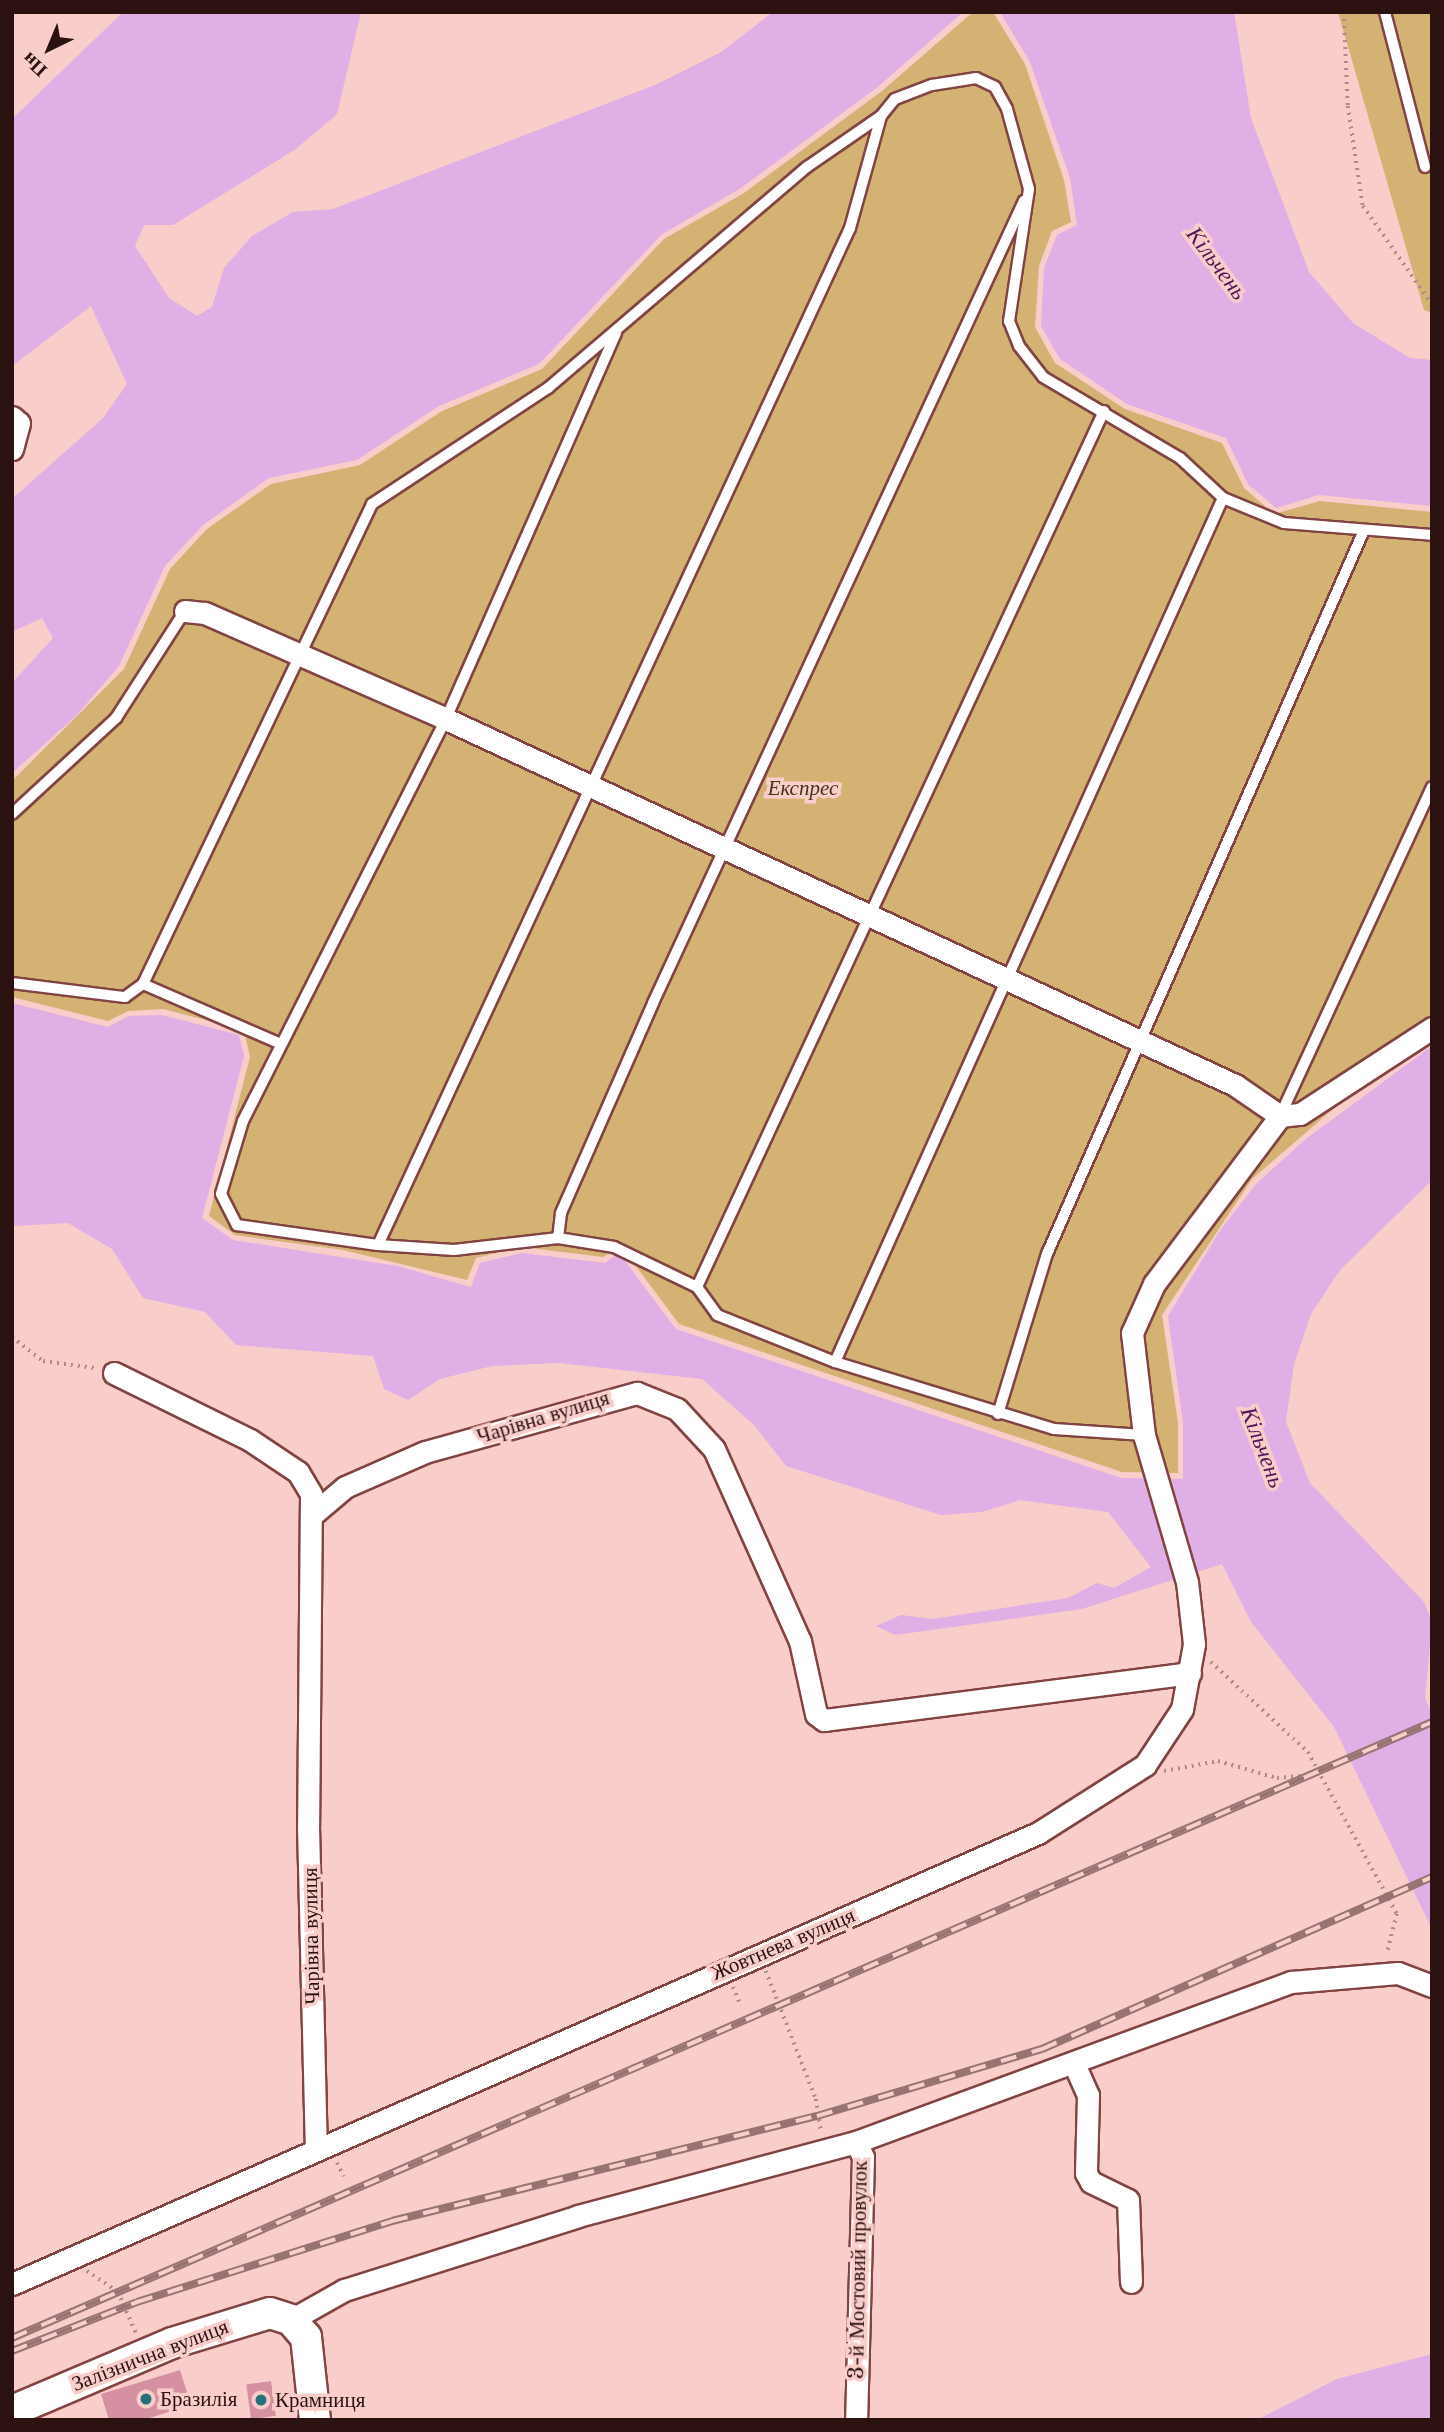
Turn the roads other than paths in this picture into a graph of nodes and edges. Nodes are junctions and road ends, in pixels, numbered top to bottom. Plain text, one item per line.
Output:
1 (1385, 12) edge
2 (881, 116) junction
3 (1425, 167) dead end
4 (1029, 189) junction
5 (618, 330) junction
6 (1104, 411) junction
7 (12, 417) edge
8 (12, 449) edge
9 (1223, 498) junction
10 (1364, 530) junction
11 (1432, 535) edge
12 (185, 611) joint
13 (304, 655) junction
14 (446, 719) junction
15 (587, 785) junction
16 (1432, 787) edge
17 (12, 814) edge
18 (725, 848) junction
19 (867, 919) junction
20 (1004, 979) junction
21 (12, 983) edge
22 (143, 984) junction
23 (1432, 1028) edge
24 (279, 1043) junction
25 (1144, 1043) junction
26 (1280, 1116) junction
27 (558, 1238) junction
28 (377, 1245) junction
29 (697, 1287) junction
30 (835, 1362) junction
31 (114, 1373) road end
32 (998, 1415) junction
33 (1146, 1445) junction
34 (312, 1515) junction
35 (1191, 1673) junction
36 (1432, 1986) edge
37 (1075, 2066) junction
38 (856, 2142) junction
39 (324, 2150) junction
40 (1131, 2282) dead end
41 (12, 2284) edge
42 (291, 2320) junction
43 (12, 2411) edge
44 (315, 2420) edge
45 (856, 2420) edge

1 - 3 lane
2 - 4 lane
2 - 5 lane
2 - 15 lane
4 - 6 lane
4 - 18 lane
5 - 13 lane
5 - 14 lane
6 - 9 lane
6 - 19 lane
7 - 8 street
9 - 10 lane
9 - 20 lane
10 - 11 lane
10 - 25 lane
12 - 13 street
12 - 17 lane
13 - 14 street
13 - 22 lane
14 - 15 street
14 - 24 lane
15 - 18 street
15 - 28 lane
16 - 26 lane
18 - 19 street
18 - 27 lane
19 - 20 street
19 - 29 lane
20 - 25 street
20 - 30 lane
21 - 22 lane
22 - 24 lane
23 - 26 street
24 - 28 lane
25 - 26 street
25 - 32 lane
26 - 33 street, Жовтнева вулиця
27 - 28 lane
27 - 29 lane
29 - 30 lane
30 - 32 lane
31 - 34 street, Чарівна вулиця
32 - 33 lane
33 - 35 street, Жовтнева вулиця
34 - 35 street, Чарівна вулиця
34 - 39 street, Чарівна вулиця
35 - 39 street, Жовтнева вулиця
36 - 37 street, 3-й Мостовий провулок
37 - 38 street, 3-й Мостовий провулок
37 - 40 street
38 - 42 street
38 - 45 street, 3-й Мостовий провулок
39 - 41 street, Жовтнева вулиця
42 - 43 street, Залізнична вулиця
42 - 44 street

